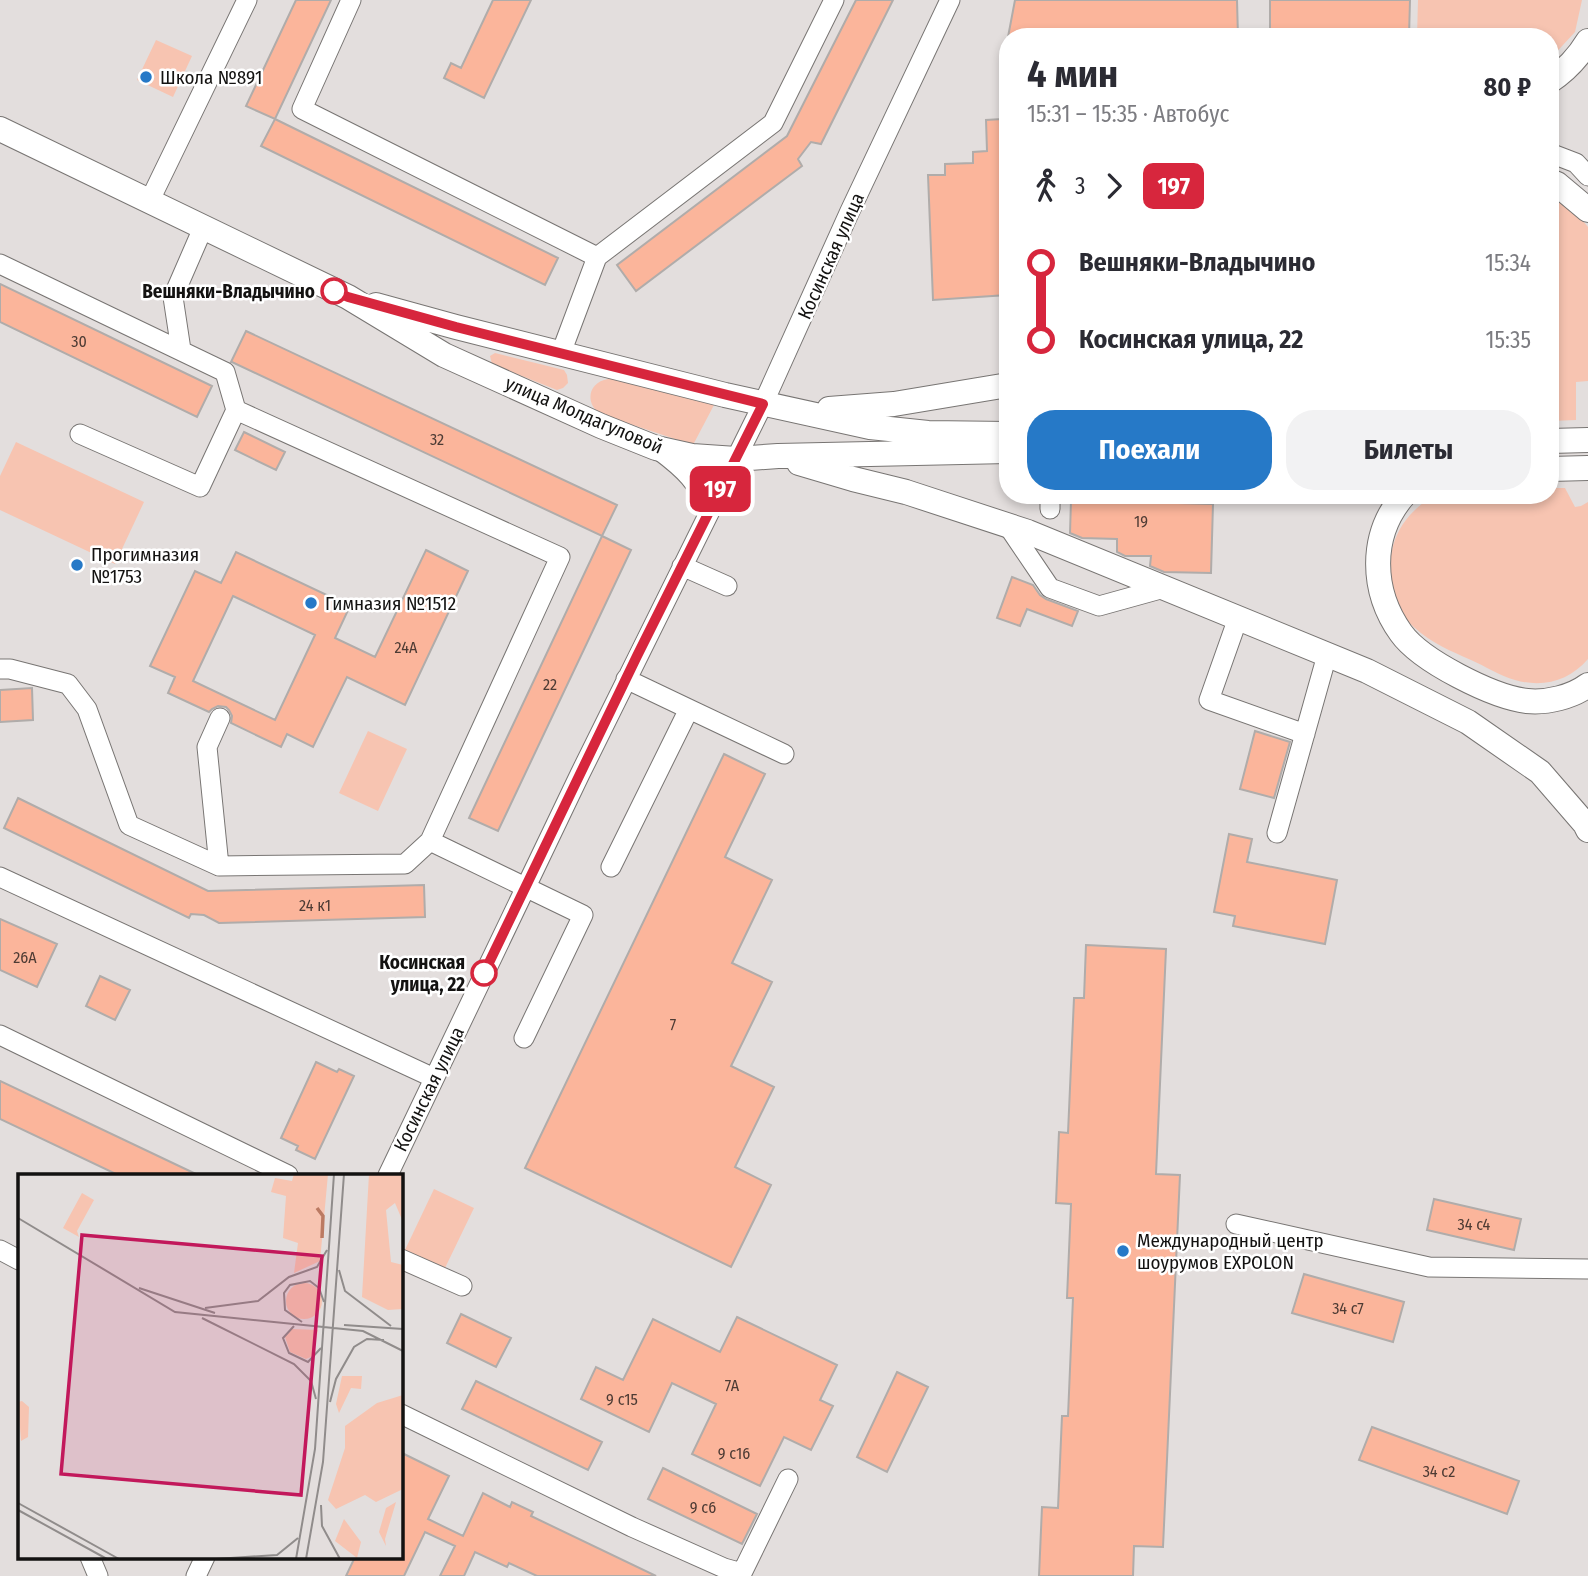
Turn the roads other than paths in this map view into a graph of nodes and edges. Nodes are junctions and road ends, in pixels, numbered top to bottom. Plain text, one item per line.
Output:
1 (247, 0) edge
2 (351, 0) edge
3 (834, 0) edge
4 (950, 0) edge
5 (1588, 41) edge
6 (1559, 75) edge
7 (0, 129) edge
8 (1559, 156) edge
9 (1588, 176) edge
10 (1559, 186) edge
11 (149, 202) junction
12 (1588, 209) edge
13 (203, 228) junction
14 (597, 257) junction
15 (0, 264) edge
16 (348, 297) junction
17 (482, 333) junction
18 (181, 350) junction
19 (561, 354) junction
20 (468, 366) junction
21 (999, 386) edge
22 (763, 404) junction
23 (236, 410) junction
24 (796, 411) junction
25 (80, 433) dead end
26 (999, 434) edge
27 (1582, 440) edge
28 (1559, 441) edge
29 (656, 448) junction
30 (999, 451) edge
31 (778, 456) junction
32 (736, 459) junction
33 (1582, 468) edge
34 (1559, 469) edge
35 (1397, 504) edge
36 (709, 511) junction
37 (1008, 526) junction
38 (682, 566) junction
39 (727, 586) dead end
40 (1164, 588) junction
41 (1238, 618) junction
42 (1327, 655) junction
43 (0, 669) edge
44 (626, 679) junction
45 (1588, 685) edge
46 (689, 709) junction
47 (220, 718) dead end
48 (1305, 734) junction
49 (784, 754) dead end
50 (1588, 830) edge
51 (1277, 834) dead end
52 (430, 841) junction
53 (219, 866) junction
54 (611, 867) dead end
55 (0, 877) edge
56 (525, 888) junction
57 (0, 1035) edge
58 (524, 1038) dead end
59 (434, 1079) junction
60 (286, 1174) edge
61 (388, 1174) edge
62 (1236, 1224) dead end
63 (0, 1250) edge
64 (18, 1259) edge
65 (402, 1259) edge
66 (1588, 1269) edge
67 (462, 1286) dead end
68 (402, 1414) edge
69 (788, 1479) dead end
70 (90, 1558) edge
71 (205, 1558) edge
72 (742, 1575) edge
73 (98, 1576) edge
74 (196, 1576) edge

1 - 11 street
2 - 14 street
3 - 14 street
4 - 22 street, Косинская улица
5 - 6 main road
7 - 11 main road, улица Молдагуловой
8 - 9 street
10 - 12 main road
11 - 13 main road, улица Молдагуловой
13 - 16 main road, улица Молдагуловой
13 - 18 street
14 - 19 street
15 - 18 street
16 - 17 main road, улица Молдагуловой
16 - 20 main road, улица Молдагуловой
17 - 19 main road, улица Молдагуловой
17 - 20 street
18 - 23 street
19 - 22 main road, улица Молдагуловой
20 - 29 main road, улица Молдагуловой
21 - 24 main road
22 - 24 main road, улица Молдагуловой
22 - 32 street, Косинская улица
23 - 25 street
23 - 52 street
24 - 26 main road, улица Молдагуловой
27 - 28 main road
29 - 32 main road, улица Молдагуловой
29 - 36 street
30 - 31 main road, улица Молдагуловой
31 - 32 main road, улица Молдагуловой
31 - 37 main road
32 - 36 street, Косинская улица
33 - 34 main road
35 - 45 main road
36 - 38 street, Косинская улица
37 - 40 main road
37 - 40 street
38 - 39 street
38 - 44 street, Косинская улица
40 - 41 main road
41 - 42 main road
41 - 48 street
42 - 48 street
42 - 50 main road
43 - 53 street
44 - 46 street
44 - 56 street, Косинская улица
46 - 49 street
46 - 54 street
47 - 53 street
48 - 51 street
52 - 53 street
52 - 56 street
55 - 59 street
56 - 58 street
56 - 59 street, Косинская улица
57 - 60 street
59 - 61 street, Косинская улица
62 - 66 street
63 - 64 street
65 - 67 street
68 - 72 street
69 - 72 street
70 - 73 street
71 - 74 street

